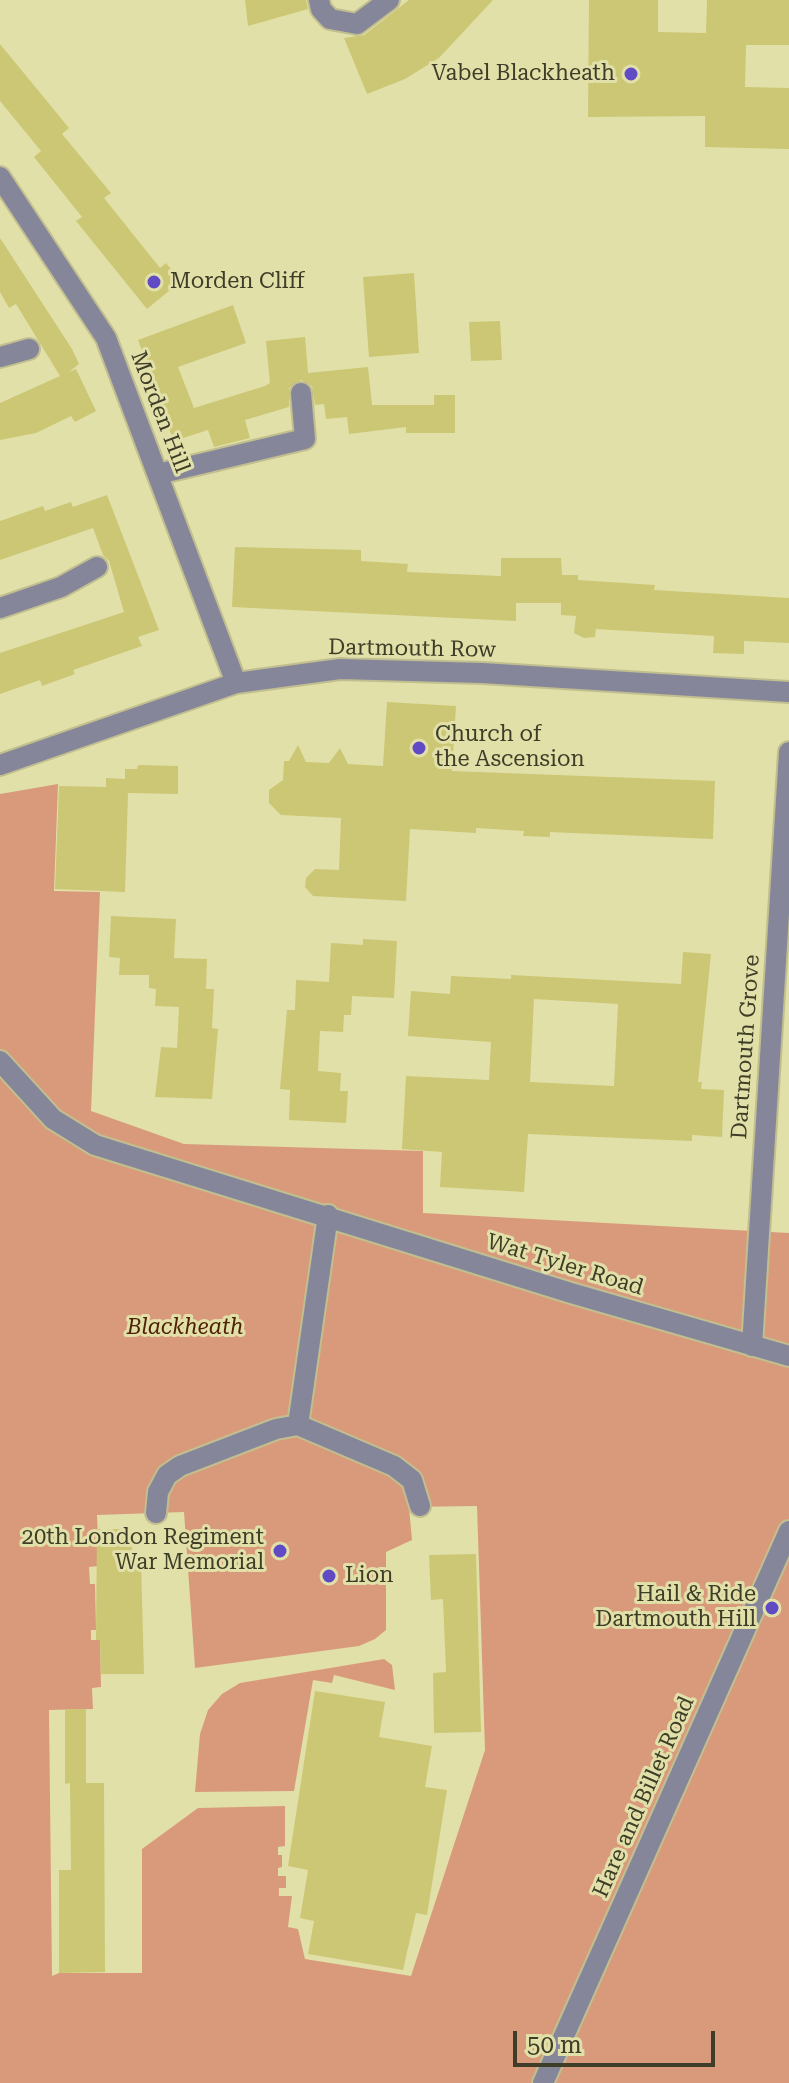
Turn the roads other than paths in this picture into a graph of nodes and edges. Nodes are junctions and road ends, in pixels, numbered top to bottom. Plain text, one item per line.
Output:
1 (319, 0) edge
2 (389, 0) edge
3 (0, 177) edge
4 (29, 349) dead end
5 (0, 357) edge
6 (301, 393) dead end
7 (158, 474) junction
8 (97, 567) dead end
9 (0, 608) edge
10 (236, 683) junction
11 (789, 692) edge
12 (789, 752) edge
13 (0, 765) edge
14 (0, 1061) edge
15 (328, 1215) junction
16 (752, 1346) junction
17 (789, 1356) edge
18 (298, 1425) junction
19 (420, 1506) dead end
20 (156, 1513) dead end
21 (789, 1531) edge
22 (543, 2083) edge

1 - 2 street
3 - 7 street, Morden Hill
4 - 5 street
6 - 7 street
7 - 10 street, Morden Hill
8 - 9 street
10 - 11 street, Dartmouth Row
10 - 13 street, Dartmouth Row
12 - 16 street, Dartmouth Grove
14 - 15 street, Wat Tyler Road
15 - 16 street, Wat Tyler Road
15 - 18 street
16 - 17 street, Wat Tyler Road
18 - 19 street
18 - 20 street
21 - 22 street, Hare and Billet Road

